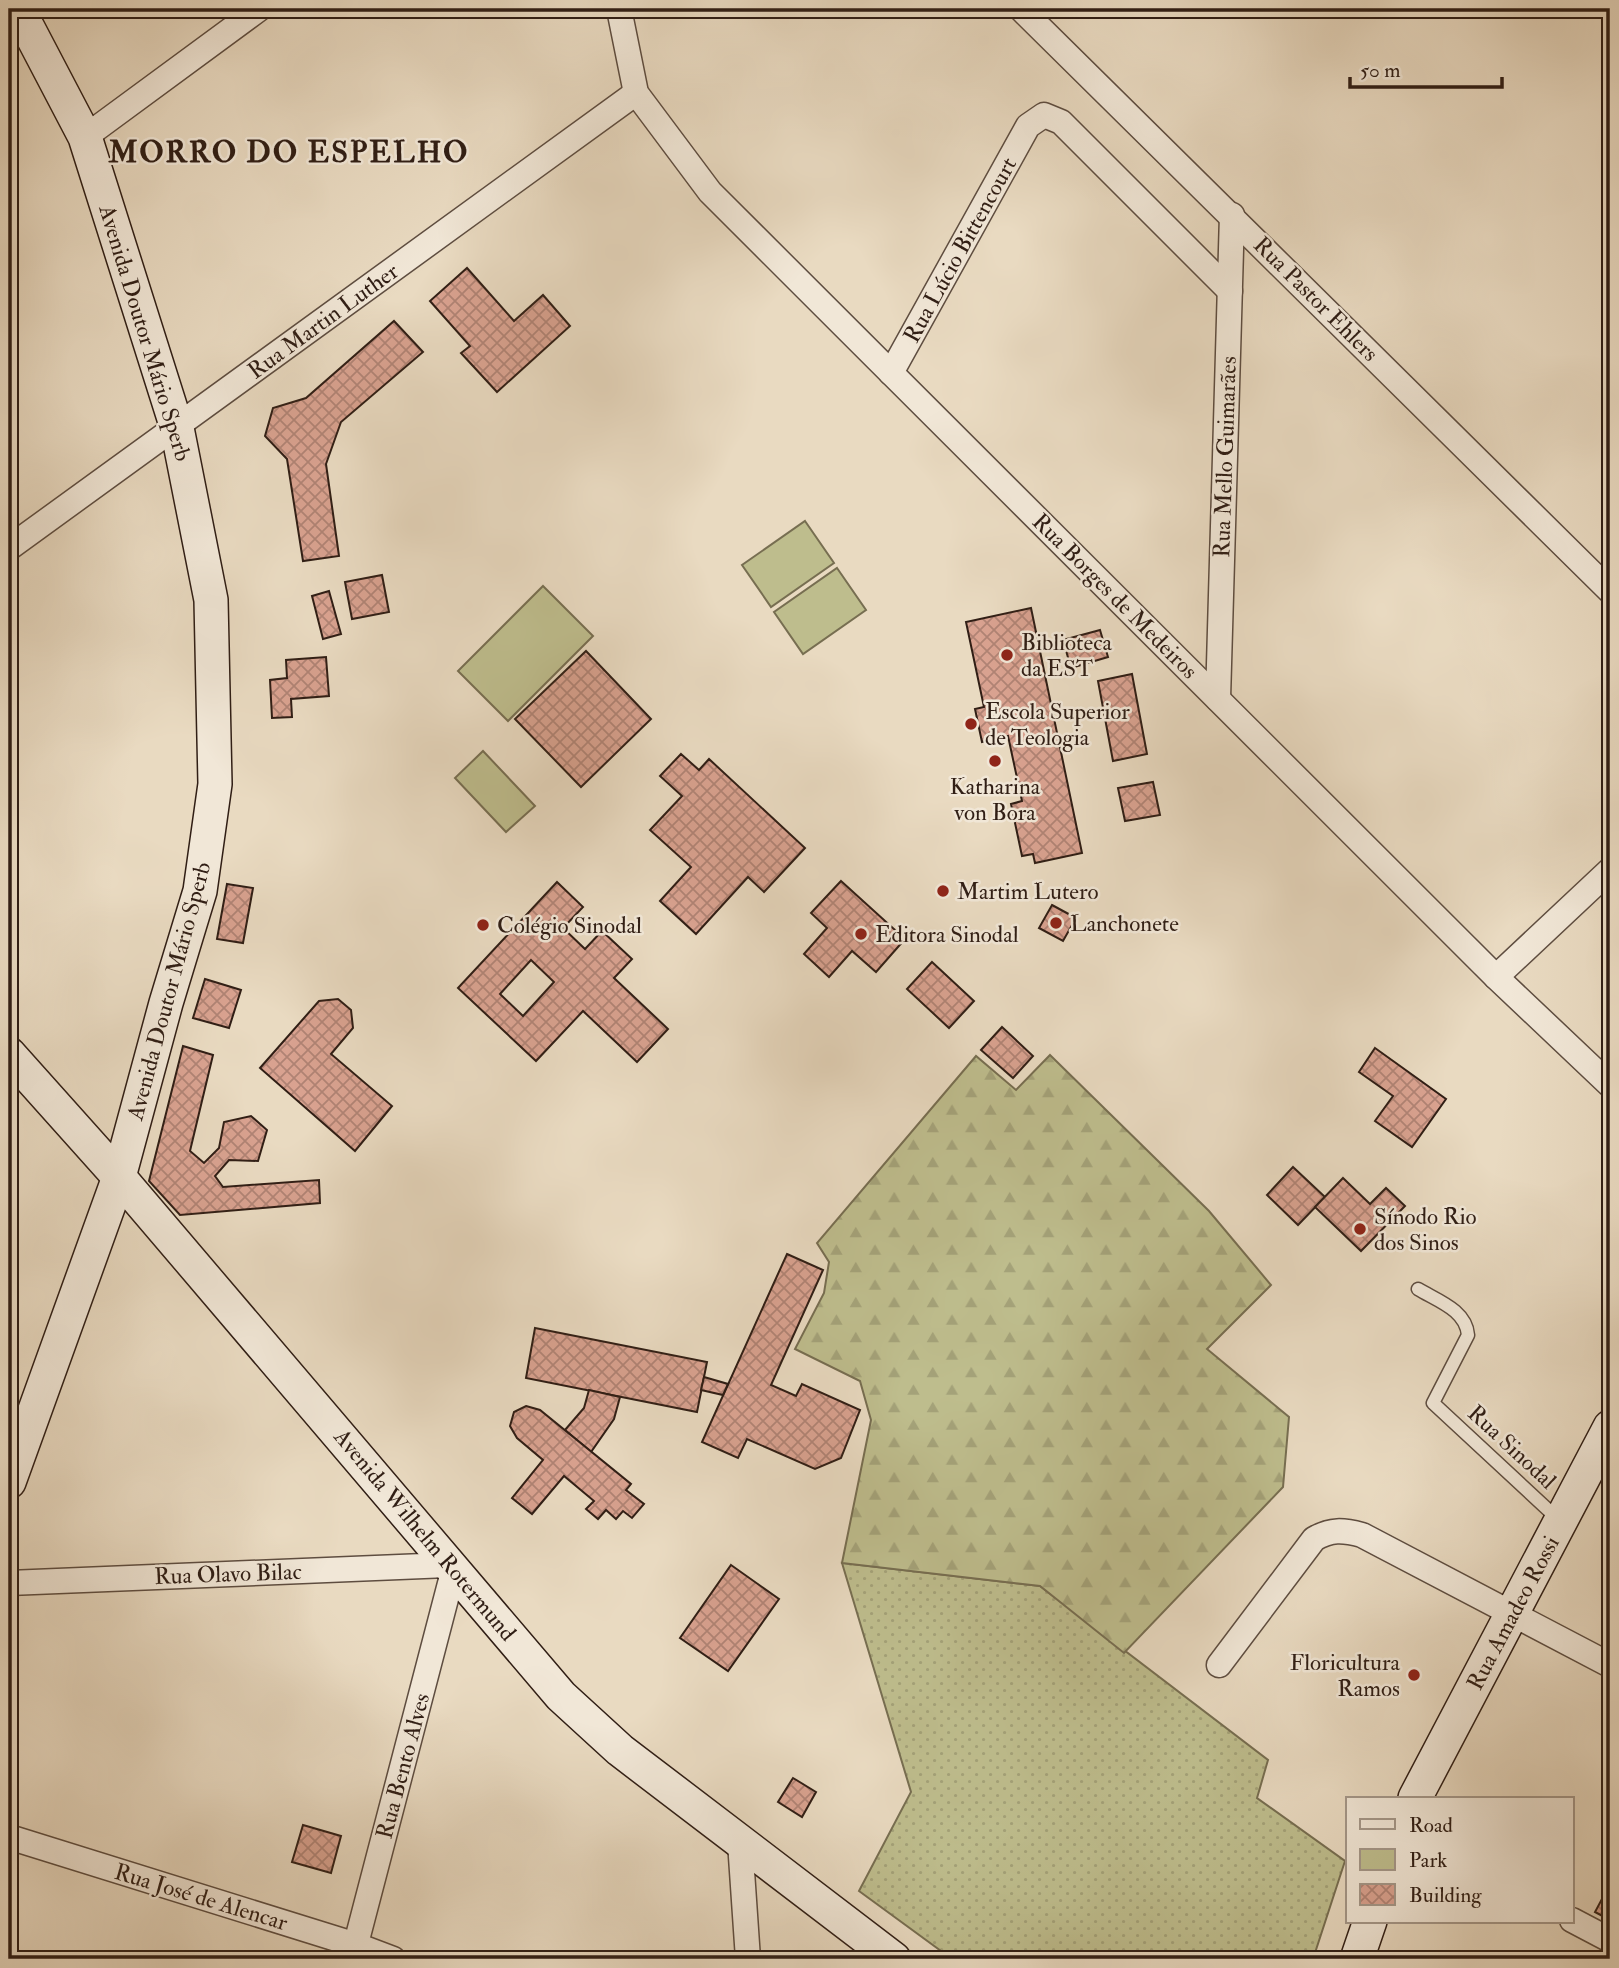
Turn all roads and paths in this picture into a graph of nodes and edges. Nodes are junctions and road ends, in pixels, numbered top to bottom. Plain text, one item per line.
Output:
1 (18, 9) edge
2 (259, 9) edge
3 (620, 9) edge
4 (1021, 9) edge
5 (636, 93) junction
6 (85, 137) junction
7 (1232, 215) junction
8 (1230, 290) junction
9 (891, 373) junction
10 (177, 428) junction
11 (9, 548) edge
12 (1610, 591) edge
13 (1218, 699) junction
14 (1610, 870) edge
15 (1496, 977) junction
16 (9, 1054) edge
17 (1610, 1085) edge
18 (119, 1177) junction
19 (1418, 1289) dead end
20 (1610, 1427) edge
21 (9, 1482) edge
22 (1561, 1522) junction
23 (451, 1568) junction
24 (9, 1583) edge
25 (1513, 1612) junction
26 (1219, 1665) dead end
27 (1610, 1665) edge
28 (1416, 1797) edge
29 (9, 1838) edge
30 (740, 1842) junction
31 (1574, 1921) edge
32 (1370, 1923) edge
33 (1610, 1940) edge
34 (354, 1952) edge
35 (1362, 1957) edge
36 (393, 1959) edge
37 (748, 1959) edge
38 (894, 1959) edge

1 - 6 street, Avenida Doutor Mário Sperb
2 - 6 street
3 - 5 street
4 - 7 street, Rua Pastor Ehlers
5 - 9 street, Rua Borges de Medeiros
5 - 10 street, Rua Martin Luther
6 - 10 street, Avenida Doutor Mário Sperb
7 - 8 street, Rua Mello Guimarães
7 - 12 street, Rua Pastor Ehlers
8 - 9 street, Rua Lúcio Bittencourt
8 - 13 street, Rua Mello Guimarães
9 - 13 street, Rua Borges de Medeiros
10 - 11 street, Rua Martin Luther
10 - 18 street, Avenida Doutor Mário Sperb
13 - 15 street, Rua Borges de Medeiros
14 - 15 street
15 - 17 street, Rua Borges de Medeiros
16 - 18 street, Avenida Wilhelm Rotermund
18 - 21 street, Avenida Doutor Mário Sperb
18 - 23 street, Avenida Wilhelm Rotermund
19 - 22 lane, Rua Sinodal
20 - 22 street, Rua Amadeo Rossi
22 - 25 street, Rua Amadeo Rossi
23 - 24 street, Rua Olavo Bilac
23 - 30 street, Avenida Wilhelm Rotermund
23 - 34 street, Rua Bento Alves
25 - 26 street
25 - 27 street
25 - 28 street, Rua Amadeo Rossi
29 - 34 street, Rua José de Alencar
30 - 37 street
30 - 38 street, Avenida Wilhelm Rotermund
31 - 33 street
32 - 35 street
34 - 36 street, Rua José de Alencar

